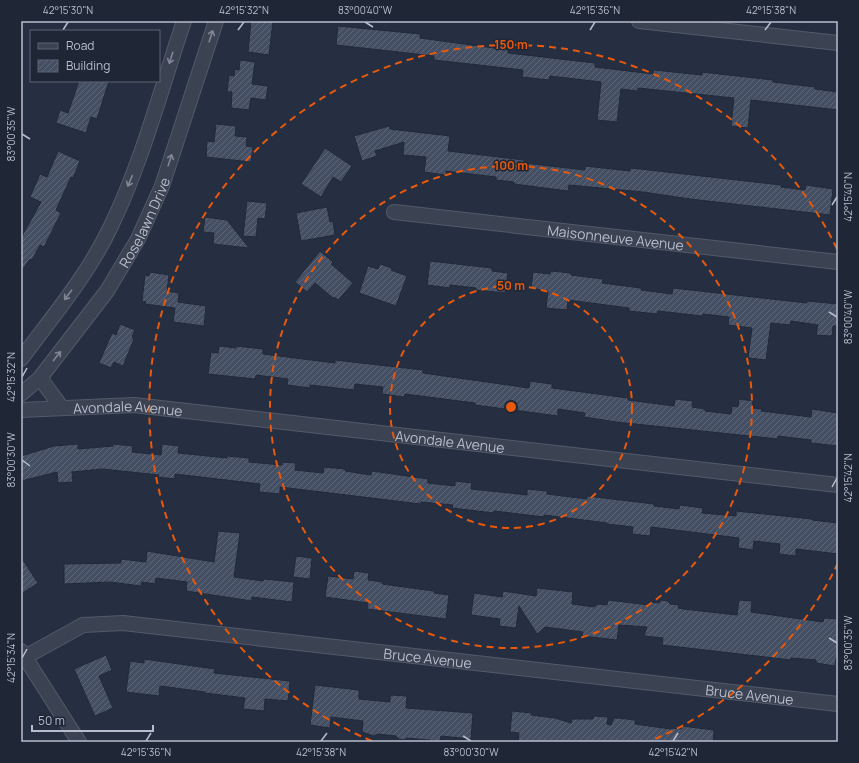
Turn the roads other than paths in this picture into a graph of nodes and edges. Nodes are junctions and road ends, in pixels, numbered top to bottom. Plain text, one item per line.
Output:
1 (184, 21) edge
2 (216, 21) edge
3 (639, 21) edge
4 (838, 44) edge
5 (394, 212) dead end
6 (838, 262) edge
7 (21, 359) edge
8 (40, 378) junction
9 (21, 394) edge
10 (62, 408) junction
11 (21, 410) edge
12 (838, 485) edge
13 (23, 654) edge
14 (838, 704) edge
15 (79, 742) edge

1 -> 7 street, Roselawn Drive
8 -> 2 street, Roselawn Drive
3 - 4 street
5 - 6 street, Maisonneuve Avenue
8 - 9 street, Roselawn Drive
8 - 10 street, Avondale Avenue
10 - 11 street, Avondale Avenue
10 - 12 street, Avondale Avenue
13 - 14 street, Bruce Avenue
13 - 15 street

